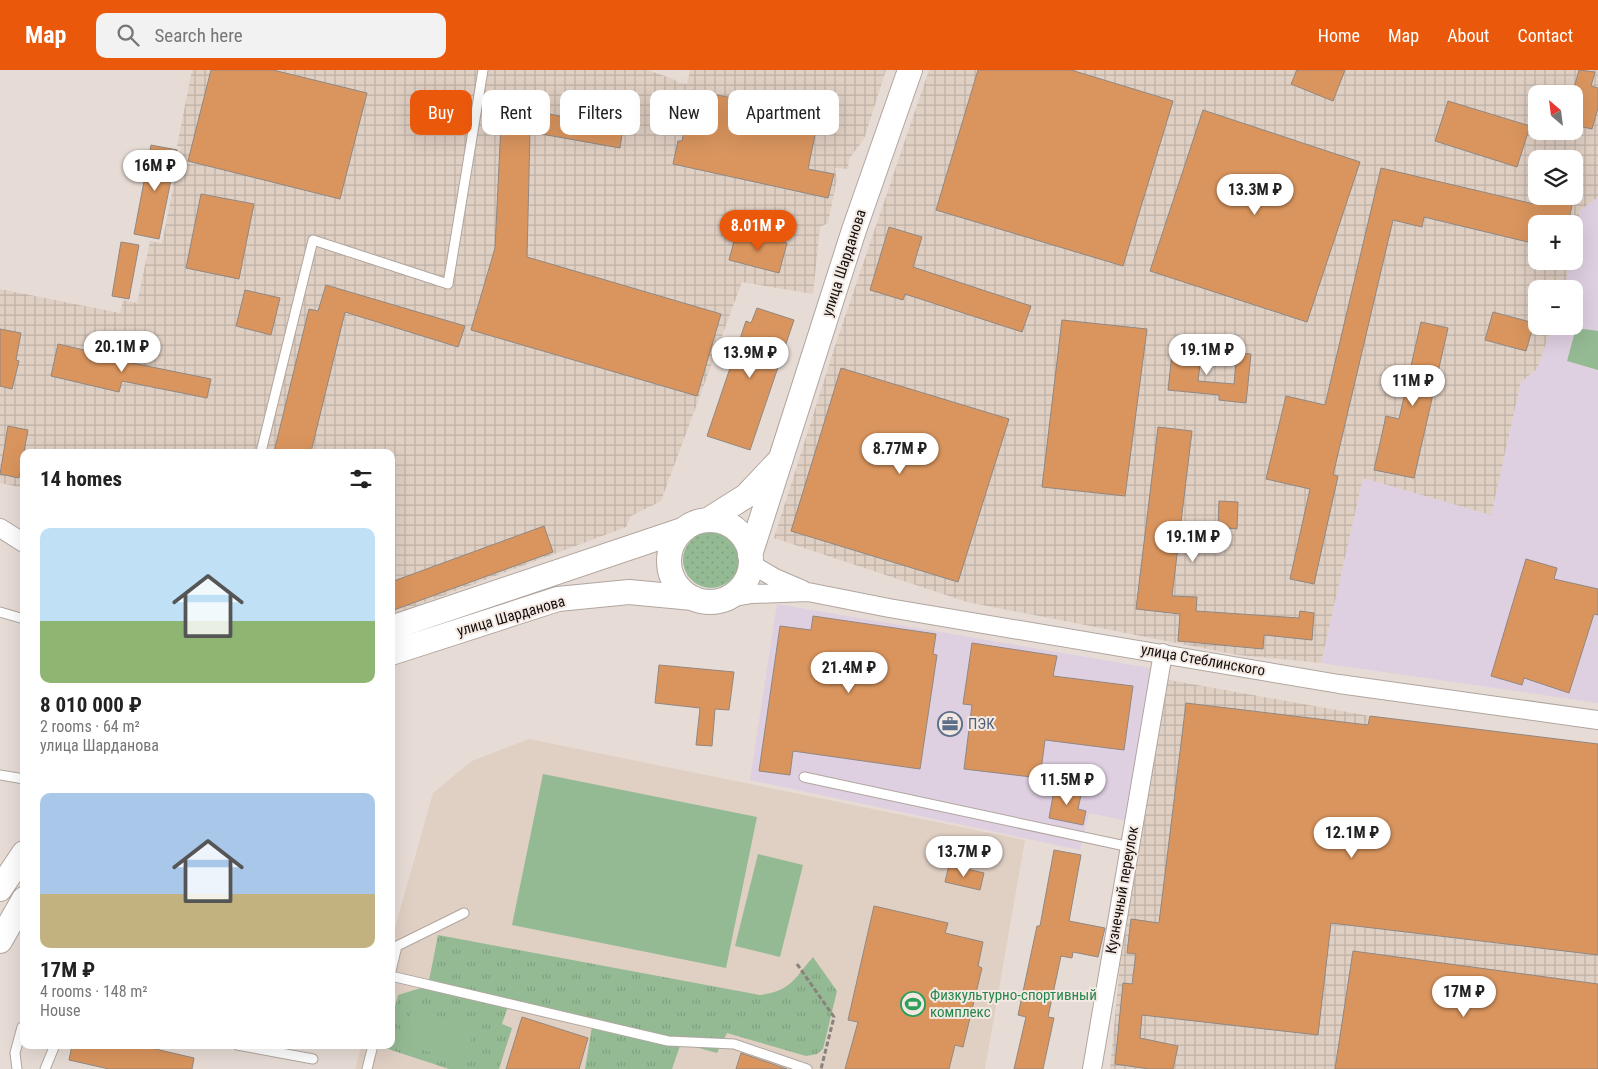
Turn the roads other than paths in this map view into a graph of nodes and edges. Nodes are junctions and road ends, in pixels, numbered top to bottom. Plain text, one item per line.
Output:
1 (483, 70) edge
2 (910, 70) edge
3 (262, 449) edge
4 (782, 457) junction
5 (708, 520) junction
6 (0, 528) edge
7 (685, 529) junction
8 (20, 540) edge
9 (751, 560) junction
10 (808, 592) junction
11 (693, 598) junction
12 (723, 599) junction
13 (0, 612) edge
14 (20, 618) edge
15 (395, 627) edge
16 (395, 653) edge
17 (1163, 653) junction
18 (1598, 720) edge
19 (0, 775) edge
20 (804, 777) dead end
21 (20, 778) edge
22 (1130, 847) junction
23 (20, 859) edge
24 (0, 889) edge
25 (20, 906) edge
26 (464, 913) dead end
27 (0, 941) edge
28 (395, 951) edge
29 (395, 977) edge
30 (20, 1034) edge
31 (53, 1049) edge
32 (259, 1049) edge
33 (372, 1049) edge
34 (313, 1059) dead end
35 (17, 1069) edge
36 (44, 1069) edge
37 (367, 1069) edge
38 (807, 1069) edge
39 (1092, 1069) edge

1 - 3 lane
2 - 4 main road, улица Шарданова
4 - 5 main road
4 - 9 main road, улица Шарданова
5 - 7 main road
5 - 9 main road
6 - 8 street
7 - 11 main road
7 - 15 main road, улица Шарданова
9 - 10 street
9 - 12 main road
10 - 12 street
10 - 17 street, улица Стеблинского
11 - 12 main road
11 - 16 main road, улица Шарданова
13 - 14 lane
17 - 18 street, улица Стеблинского
17 - 22 street, Кузнечный переулок
19 - 21 lane
20 - 22 lane
22 - 39 street, Кузнечный переулок
23 - 24 main road
25 - 27 main road
26 - 28 lane
29 - 38 lane
30 - 35 lane
31 - 36 lane
32 - 34 lane
33 - 37 lane

